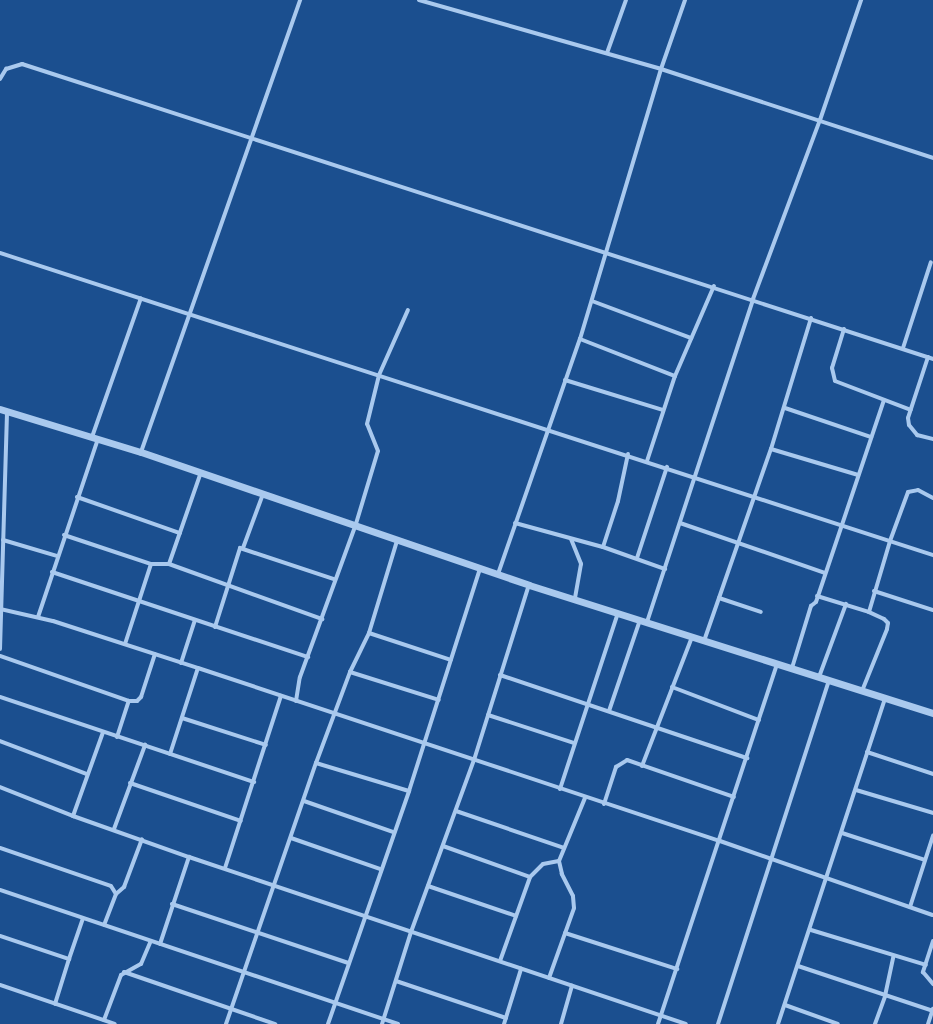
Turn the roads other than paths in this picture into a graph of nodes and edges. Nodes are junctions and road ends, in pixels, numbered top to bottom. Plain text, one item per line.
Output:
1 (300, 0) edge
2 (420, 0) edge
3 (626, 0) edge
4 (685, 0) edge
5 (861, 0) edge
6 (608, 54) junction
7 (661, 68) junction
8 (0, 79) edge
9 (820, 120) junction
10 (253, 137) junction
11 (933, 158) edge
12 (606, 252) junction
13 (0, 253) edge
14 (931, 262) dead end
15 (714, 286) junction
16 (141, 298) junction
17 (753, 299) junction
18 (592, 301) junction
19 (408, 310) dead end
20 (191, 314) junction
21 (811, 318) junction
22 (844, 329) junction
23 (692, 338) junction
24 (580, 339) junction
25 (903, 348) junction
26 (931, 358) edge
27 (379, 375) junction
28 (675, 376) junction
29 (565, 380) junction
30 (884, 400) junction
31 (785, 408) junction
32 (3, 410) edge
33 (663, 410) junction
34 (911, 410) junction
35 (548, 430) junction
36 (871, 437) junction
37 (95, 438) junction
38 (933, 439) edge
39 (771, 449) junction
40 (141, 452) junction
41 (628, 454) junction
42 (647, 461) junction
43 (667, 468) junction
44 (201, 472) junction
45 (858, 475) junction
46 (696, 477) junction
47 (263, 494) junction
48 (933, 496) edge
49 (77, 497) junction
50 (755, 497) junction
51 (2, 511) edge
52 (515, 523) junction
53 (680, 523) junction
54 (841, 525) junction
55 (355, 527) junction
56 (180, 533) junction
57 (64, 535) junction
58 (571, 539) junction
59 (3, 540) junction
60 (397, 541) junction
61 (890, 541) junction
62 (737, 543) junction
63 (603, 546) junction
64 (243, 548) junction
65 (933, 555) edge
66 (58, 556) junction
67 (637, 558) junction
68 (150, 564) junction
69 (169, 564) junction
70 (480, 568) junction
71 (665, 569) junction
72 (52, 572) junction
73 (825, 573) junction
74 (498, 574) junction
75 (334, 579) junction
76 (529, 585) junction
77 (230, 586) junction
78 (874, 591) junction
79 (818, 596) junction
80 (575, 598) junction
81 (719, 598) junction
82 (139, 602) junction
83 (846, 604) junction
84 (1, 609) edge
85 (933, 610) edge
86 (761, 612) dead end
87 (869, 612) junction
88 (618, 613) junction
89 (38, 617) junction
90 (322, 619) junction
91 (194, 620) junction
92 (644, 621) junction
93 (215, 627) junction
94 (369, 633) junction
95 (692, 637) junction
96 (704, 641) junction
97 (125, 644) junction
98 (0, 649) edge
99 (155, 654) junction
100 (0, 656) edge
101 (308, 657) junction
102 (451, 660) junction
103 (181, 663) junction
104 (777, 664) junction
105 (198, 668) junction
106 (792, 668) junction
107 (350, 672) junction
108 (500, 675) junction
109 (819, 677) junction
110 (829, 680) junction
111 (672, 687) junction
112 (862, 691) junction
113 (281, 696) junction
114 (0, 697) edge
115 (885, 698) junction
116 (438, 700) junction
117 (129, 701) junction
118 (296, 701) junction
119 (588, 704) junction
120 (609, 711) junction
121 (933, 713) edge
122 (334, 714) junction
123 (488, 715) junction
124 (182, 718) junction
125 (759, 720) junction
126 (657, 727) junction
127 (103, 732) junction
128 (117, 736) junction
129 (0, 741) edge
130 (424, 743) junction
131 (574, 743) junction
132 (145, 745) junction
133 (266, 745) junction
134 (868, 752) junction
135 (170, 754) junction
136 (747, 758) junction
137 (474, 760) junction
138 (316, 763) junction
139 (642, 766) junction
140 (87, 774) junction
141 (933, 774) edge
142 (254, 782) junction
143 (130, 783) junction
144 (0, 787) edge
145 (560, 789) junction
146 (856, 790) junction
147 (408, 791) junction
148 (734, 797) junction
149 (585, 798) junction
150 (304, 801) junction
151 (604, 804) junction
152 (456, 811) junction
153 (933, 813) edge
154 (73, 816) junction
155 (240, 821) junction
156 (114, 829) junction
157 (393, 832) junction
158 (842, 833) junction
159 (933, 836) edge
160 (291, 838) junction
161 (142, 839) junction
162 (720, 841) junction
163 (443, 846) junction
164 (0, 848) edge
165 (564, 848) junction
166 (189, 857) junction
167 (771, 860) junction
168 (925, 860) junction
169 (559, 861) junction
170 (225, 868) junction
171 (380, 869) junction
172 (530, 877) junction
173 (827, 879) junction
174 (273, 885) junction
175 (428, 886) junction
176 (0, 890) edge
177 (116, 894) junction
178 (172, 904) junction
179 (910, 907) junction
180 (933, 915) edge
181 (363, 916) junction
182 (516, 916) junction
183 (83, 918) junction
184 (104, 925) junction
185 (811, 930) junction
186 (411, 932) junction
187 (256, 933) junction
188 (565, 933) junction
189 (0, 936) edge
190 (151, 941) junction
191 (933, 941) edge
192 (160, 944) junction
193 (893, 957) junction
194 (69, 959) junction
195 (500, 961) junction
196 (348, 963) junction
197 (926, 965) junction
198 (798, 966) junction
199 (521, 969) junction
200 (677, 969) junction
201 (243, 971) junction
202 (124, 972) junction
203 (549, 978) junction
204 (396, 981) junction
205 (933, 984) edge
206 (0, 985) edge
207 (572, 986) junction
208 (885, 996) junction
209 (335, 1003) junction
210 (55, 1004) junction
211 (785, 1005) junction
212 (231, 1010) junction
213 (933, 1010) edge
214 (661, 1016) junction
215 (506, 1018) junction
216 (384, 1019) junction
217 (104, 1020) junction
218 (115, 1024) edge
219 (226, 1024) edge
220 (275, 1024) edge
221 (328, 1024) edge
222 (382, 1024) edge
223 (398, 1024) edge
224 (504, 1024) edge
225 (561, 1024) edge
226 (658, 1024) edge
227 (686, 1024) edge
228 (718, 1024) edge
229 (778, 1024) edge
230 (838, 1024) edge
231 (875, 1024) edge
232 (928, 1024) edge

1 - 10 street
2 - 6 street
3 - 6 street
4 - 7 street
5 - 9 street
6 - 7 street
7 - 9 street
7 - 12 street
8 - 10 street
9 - 11 street
9 - 17 street
10 - 12 street
10 - 20 street
12 - 15 street
12 - 18 street
13 - 16 street
14 - 25 street
15 - 17 street
15 - 23 street
16 - 20 street
16 - 37 street
17 - 21 street
17 - 46 street
18 - 23 street
18 - 24 street
19 - 27 street
20 - 27 street
20 - 40 street
21 - 22 street
21 - 31 street
22 - 25 street
22 - 30 street
23 - 28 street
24 - 28 street
24 - 29 street
25 - 26 street
26 - 34 street
27 - 35 street
27 - 55 street
28 - 33 street
29 - 33 street
29 - 35 street
30 - 34 street
30 - 36 street
31 - 36 street
31 - 39 street
32 - 37 street
32 - 51 street
33 - 42 street
34 - 38 street
35 - 41 street
35 - 52 street
36 - 45 street
37 - 40 street
37 - 49 street
39 - 45 street
39 - 50 street
40 - 44 street
41 - 42 street
41 - 63 street
42 - 43 street
43 - 46 street
43 - 67 street
44 - 47 street
44 - 56 street
45 - 54 street
46 - 50 street
46 - 53 street
47 - 55 street
47 - 64 street
48 - 61 street
49 - 56 street
49 - 57 street
50 - 54 street
50 - 62 street
51 - 59 street
52 - 58 street
52 - 74 street
53 - 62 street
53 - 71 street
54 - 61 street
54 - 73 street
55 - 60 street
55 - 75 street
56 - 69 street
57 - 66 street
57 - 68 street
58 - 63 street
58 - 80 street
59 - 66 street
59 - 84 street
60 - 70 street
60 - 94 street
61 - 65 street
61 - 78 street
62 - 73 street
62 - 81 street
63 - 67 street
64 - 75 street
64 - 77 street
66 - 72 street
67 - 71 street
68 - 69 street
68 - 82 street
69 - 77 street
70 - 74 street
70 - 102 street
71 - 92 street
72 - 82 street
72 - 89 street
73 - 79 street
74 - 76 street
75 - 90 street
76 - 80 street
76 - 108 street
77 - 90 street
77 - 93 street
78 - 85 street
78 - 87 street
79 - 83 street
79 - 106 street
80 - 88 street
81 - 86 street
81 - 96 street
82 - 91 street
82 - 97 street
83 - 87 street
83 - 109 street
84 - 89 street
84 - 98 street
87 - 112 street
88 - 92 street
88 - 119 street
89 - 97 street
90 - 101 street
91 - 93 street
91 - 103 street
92 - 95 street
92 - 120 street
93 - 101 street
94 - 102 street
94 - 107 street
95 - 96 street
95 - 111 street
96 - 104 street
97 - 99 street
99 - 103 street
99 - 117 street
100 - 117 street
101 - 118 street
102 - 116 street
103 - 105 street
104 - 106 street
104 - 125 street
105 - 113 street
105 - 124 street
106 - 109 street
107 - 116 street
107 - 122 street
108 - 119 street
108 - 123 street
109 - 110 street
110 - 112 street
110 - 167 street
111 - 125 street
111 - 126 street
112 - 115 street
113 - 118 street
113 - 133 street
114 - 127 street
115 - 121 street
115 - 134 street
116 - 130 street
117 - 128 street
118 - 122 street
119 - 120 street
119 - 131 street
120 - 126 street
122 - 130 street
122 - 138 street
123 - 131 street
123 - 137 street
124 - 133 street
124 - 135 street
125 - 136 street
126 - 136 street
126 - 139 street
127 - 128 street
127 - 140 street
128 - 132 street
129 - 140 street
130 - 137 street
130 - 147 street
131 - 145 street
132 - 135 street
132 - 143 street
133 - 142 street
134 - 141 street
134 - 146 street
135 - 142 street
136 - 148 street
137 - 145 street
137 - 152 street
138 - 147 street
138 - 150 street
139 - 148 street
139 - 151 street
140 - 154 street
142 - 155 street
143 - 155 street
143 - 156 street
144 - 154 street
145 - 149 street
146 - 153 street
146 - 158 street
147 - 157 street
148 - 162 street
149 - 151 street
149 - 165 street
150 - 157 street
150 - 160 street
151 - 162 street
152 - 163 street
152 - 165 street
154 - 156 street
155 - 170 street
156 - 161 street
157 - 171 street
158 - 168 street
158 - 173 street
159 - 168 street
160 - 171 street
160 - 174 street
161 - 166 street
161 - 177 street
162 - 167 street
162 - 200 street
163 - 172 street
163 - 175 street
164 - 177 street
165 - 169 street
166 - 170 street
166 - 178 street
167 - 173 street
167 - 228 street
168 - 179 street
169 - 172 street
169 - 188 street
170 - 174 street
171 - 181 street
172 - 182 street
173 - 179 street
173 - 185 street
174 - 181 street
174 - 187 street
175 - 182 street
175 - 186 street
176 - 183 street
177 - 184 street
178 - 187 street
178 - 192 street
179 - 180 street
181 - 186 street
181 - 196 street
182 - 195 street
183 - 184 street
183 - 194 street
184 - 190 street
185 - 193 street
185 - 198 street
186 - 195 street
186 - 204 street
187 - 196 street
187 - 201 street
188 - 200 street
188 - 203 street
189 - 194 street
190 - 192 street
190 - 202 street
191 - 197 street
192 - 201 street
193 - 197 street
193 - 208 street
194 - 210 street
195 - 199 street
196 - 209 street
197 - 205 street
198 - 208 street
198 - 211 street
199 - 203 street
199 - 215 street
200 - 214 street
201 - 209 street
201 - 212 street
202 - 212 street
202 - 217 street
203 - 207 street
204 - 215 street
204 - 216 street
206 - 210 street
207 - 214 street
207 - 225 street
208 - 213 street
208 - 231 street
209 - 216 street
209 - 221 street
210 - 217 street
211 - 229 street
211 - 230 street
212 - 219 street
212 - 220 street
213 - 232 street
214 - 226 street
214 - 227 street
215 - 224 street
216 - 222 street
216 - 223 street
217 - 218 street

